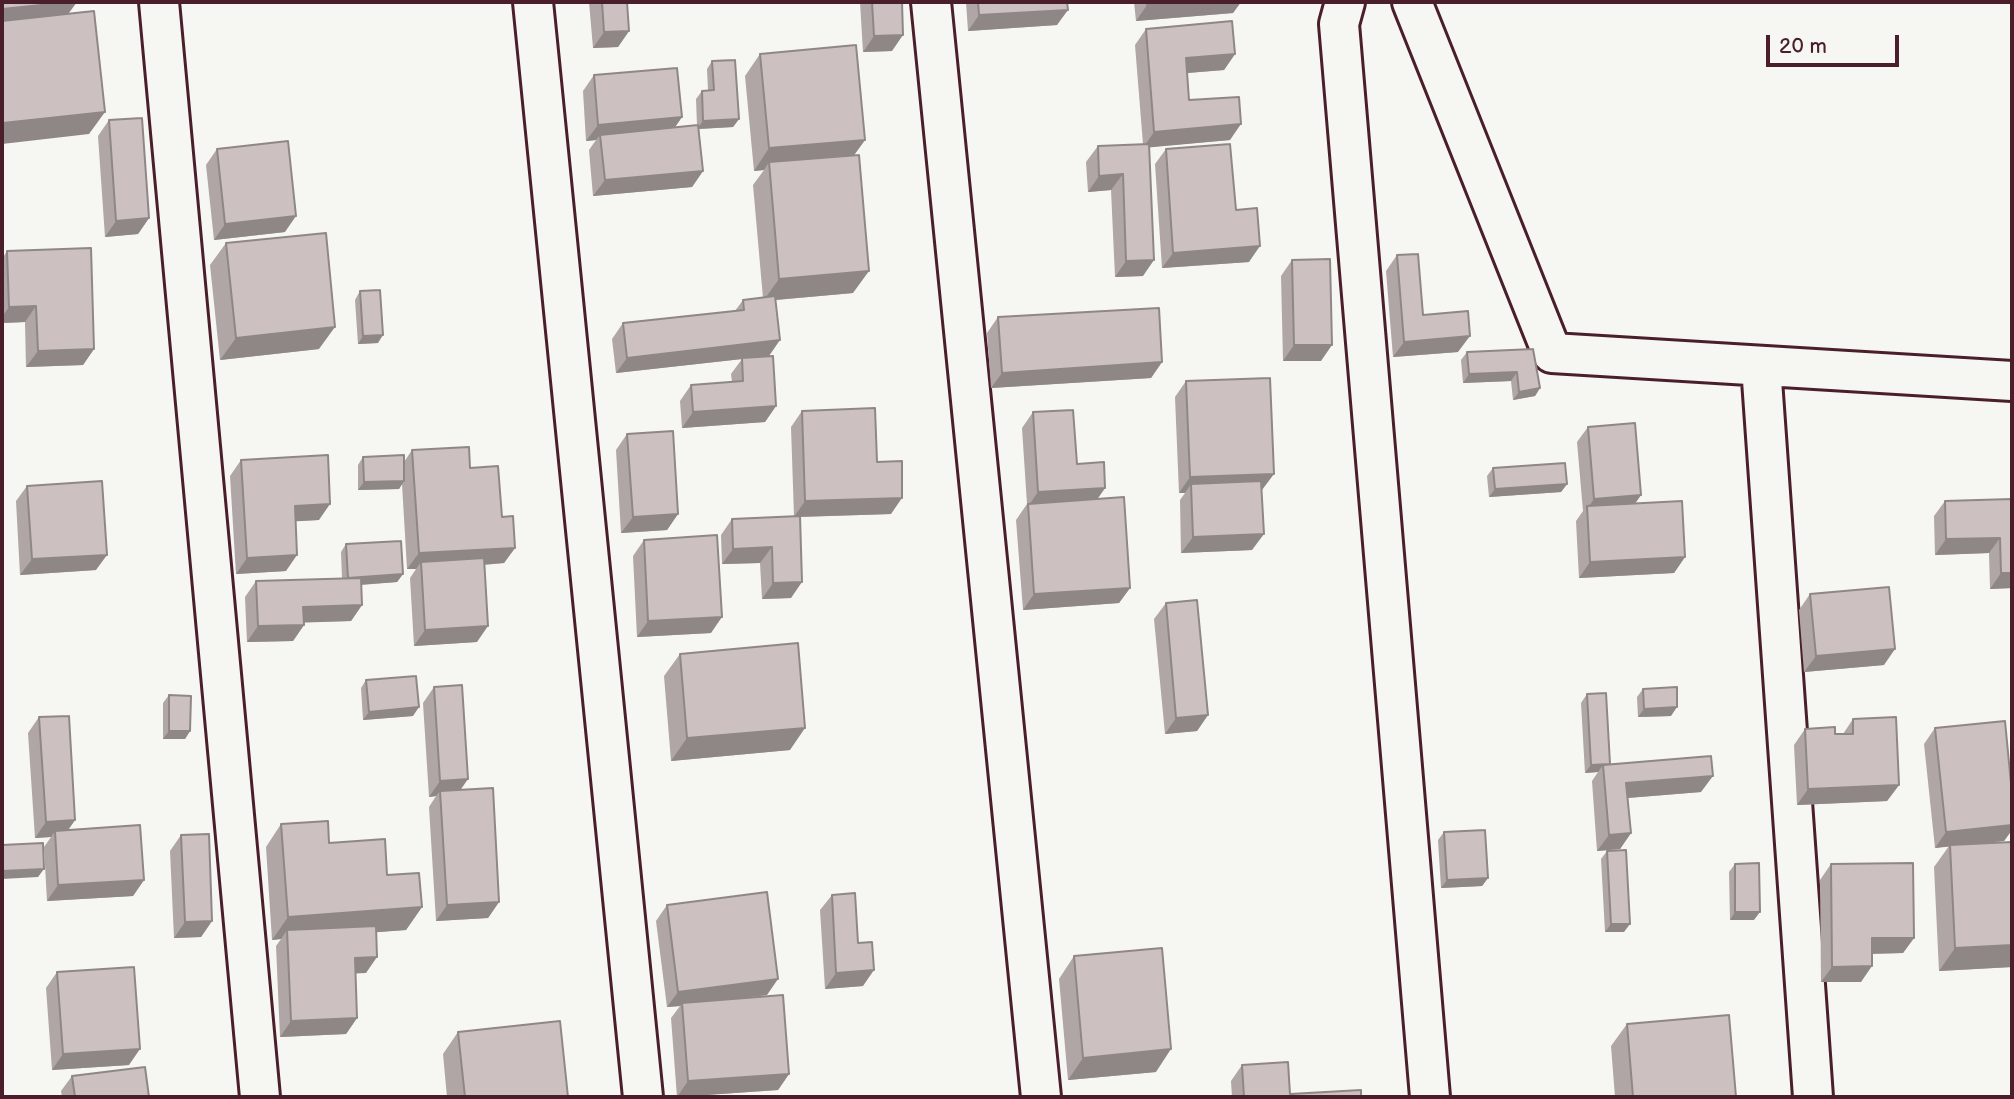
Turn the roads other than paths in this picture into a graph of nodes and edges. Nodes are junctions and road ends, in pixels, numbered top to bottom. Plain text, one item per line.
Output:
1 (159, 2) edge
2 (533, 2) edge
3 (931, 2) edge
4 (1345, 2) edge
5 (1412, 2) edge
6 (1761, 366) junction
7 (2012, 381) edge
8 (260, 1097) edge
9 (643, 1097) edge
10 (1041, 1097) edge
11 (1430, 1097) edge
12 (1813, 1097) edge

1 - 8 street
2 - 9 street
3 - 10 street
4 - 11 street
5 - 6 street
6 - 7 street
6 - 12 street

